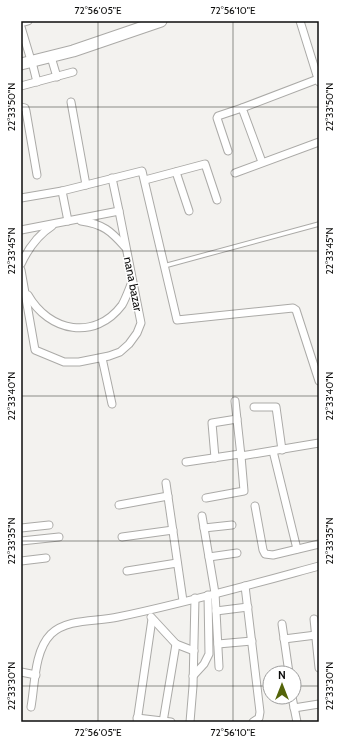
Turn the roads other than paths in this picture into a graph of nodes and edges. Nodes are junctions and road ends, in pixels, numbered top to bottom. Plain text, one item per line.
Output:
1 (28, 21) edge
2 (140, 21) edge
3 (161, 21) edge
4 (300, 21) edge
5 (21, 23) edge
6 (21, 27) edge
7 (51, 57) junction
8 (28, 60) edge
9 (21, 64) edge
10 (73, 72) dead end
11 (57, 76) junction
12 (318, 80) edge
13 (37, 82) junction
14 (21, 86) edge
15 (71, 102) dead end
16 (21, 107) edge
17 (242, 108) junction
18 (319, 142) edge
19 (228, 151) dead end
20 (262, 162) junction
21 (176, 172) junction
22 (235, 173) dead end
23 (37, 175) dead end
24 (112, 178) junction
25 (145, 180) junction
26 (86, 185) junction
27 (62, 191) junction
28 (21, 198) edge
29 (217, 200) dead end
30 (189, 210) dead end
31 (119, 211) junction
32 (71, 220) junction
33 (58, 223) junction
34 (319, 224) edge
35 (21, 230) edge
36 (125, 247) junction
37 (21, 264) edge
38 (164, 266) junction
39 (21, 270) edge
40 (132, 282) junction
41 (25, 290) junction
42 (102, 358) junction
43 (319, 381) edge
44 (235, 401) dead end
45 (112, 404) dead end
46 (254, 407) dead end
47 (237, 419) junction
48 (319, 444) edge
49 (282, 450) junction
50 (273, 451) junction
51 (240, 455) junction
52 (215, 458) junction
53 (186, 462) dead end
54 (166, 483) dead end
55 (168, 496) junction
56 (206, 498) dead end
57 (119, 505) dead end
58 (255, 506) dead end
59 (202, 516) dead end
60 (49, 525) dead end
61 (232, 525) dead end
62 (21, 528) edge
63 (204, 528) junction
64 (173, 530) junction
65 (59, 537) dead end
66 (122, 537) dead end
67 (21, 541) edge
68 (319, 544) edge
69 (297, 549) junction
70 (237, 553) dead end
71 (209, 557) junction
72 (46, 558) dead end
73 (21, 561) edge
74 (178, 563) junction
75 (319, 566) edge
76 (127, 571) dead end
77 (245, 586) junction
78 (211, 594) junction
79 (195, 598) junction
80 (183, 601) junction
81 (248, 607) junction
82 (146, 610) junction
83 (216, 611) junction
84 (152, 619) junction
85 (314, 619) dead end
86 (282, 624) dead end
87 (316, 635) junction
88 (284, 639) junction
89 (252, 641) junction
90 (176, 644) junction
91 (218, 644) junction
92 (194, 651) junction
93 (288, 665) edge
94 (219, 667) dead end
95 (319, 668) edge
96 (21, 672) edge
97 (36, 675) junction
98 (193, 676) junction
99 (319, 704) edge
100 (293, 705) edge
101 (31, 706) dead end
102 (294, 708) junction
103 (137, 720) edge
104 (166, 722) edge
105 (190, 722) edge
106 (253, 722) edge
107 (297, 722) edge

1 - 5 street
2 - 8 main road
3 - 7 main road
4 - 12 street
6 - 8 street
7 - 8 main road
7 - 11 street
8 - 9 main road
8 - 13 street
10 - 11 street
11 - 13 street
12 - 17 street
13 - 14 street
15 - 26 street
16 - 23 street
17 - 19 street
17 - 20 street
18 - 20 street
20 - 22 street
21 - 25 street
21 - 29 street
21 - 30 street
24 - 25 street
24 - 26 street
24 - 31 street, nana bazar
25 - 38 street
26 - 27 street
27 - 28 street
27 - 32 street
31 - 32 street
31 - 36 street, nana bazar
32 - 33 street
32 - 36 street
33 - 35 street
33 - 37 street
34 - 38 lane
36 - 40 street, nana bazar
38 - 43 street
39 - 41 street, nana bazar
40 - 41 street
40 - 42 street, nana bazar
41 - 42 street, nana bazar
42 - 45 street
44 - 47 street
46 - 49 street
47 - 51 street
47 - 52 street
48 - 49 street
49 - 50 street
50 - 51 street
50 - 69 street
51 - 52 street
51 - 56 street
52 - 53 street
54 - 55 street
55 - 57 street
55 - 64 street
58 - 69 street
59 - 63 street
60 - 62 street
61 - 63 street
63 - 71 street
64 - 66 street
64 - 74 street
65 - 67 street
68 - 69 street
70 - 71 street
71 - 78 street
72 - 73 street
74 - 76 street
74 - 80 street
75 - 77 street
77 - 78 street
77 - 81 street
78 - 79 street
78 - 83 street
78 - 98 street
79 - 80 street
79 - 92 street
80 - 82 street
81 - 83 street
81 - 89 street
82 - 84 street
82 - 97 street
83 - 91 street
84 - 90 street
84 - 103 street
85 - 87 street
86 - 88 street
87 - 88 street
87 - 95 street
88 - 93 street
89 - 91 street
89 - 106 street
90 - 92 street
90 - 104 street
91 - 94 street
92 - 98 street
96 - 97 street
97 - 101 street
98 - 105 street
99 - 102 street
100 - 102 street
102 - 107 street
103 - 104 street

